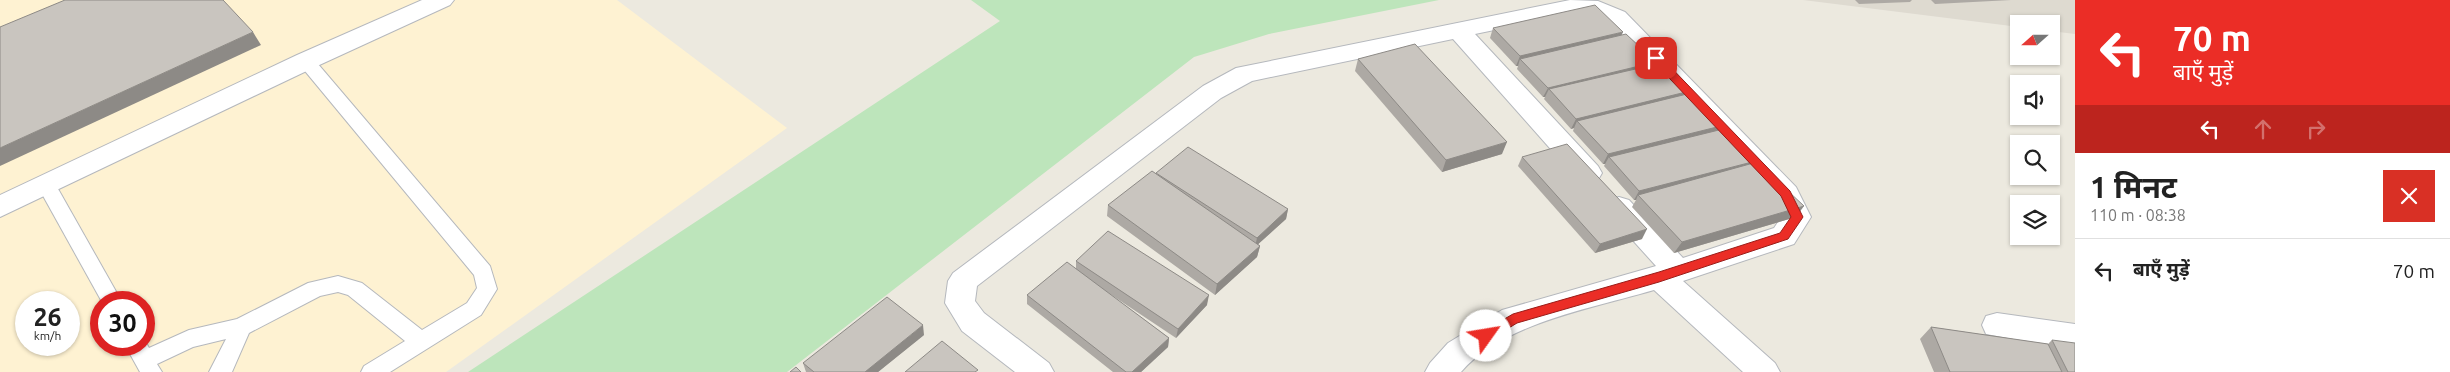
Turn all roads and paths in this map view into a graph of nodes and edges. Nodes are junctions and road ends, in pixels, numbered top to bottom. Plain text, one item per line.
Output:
1 (442, 0) edge
2 (1458, 30) junction
3 (306, 61) junction
4 (46, 186) junction
5 (0, 207) edge
6 (1668, 274) junction
7 (106, 291) edge
8 (1997, 325) dead end
9 (242, 327) junction
10 (2075, 337) edge
11 (420, 342) junction
12 (144, 359) edge
13 (220, 372) edge
14 (372, 372) edge
15 (1038, 372) edge
16 (1441, 372) edge
17 (1764, 372) edge

1 - 3 street
2 - 6 street
2 - 6 street
2 - 15 street
3 - 4 street
3 - 11 lane
4 - 5 street
4 - 7 lane
6 - 16 street
6 - 17 street
8 - 10 street
9 - 11 lane
9 - 12 lane
9 - 13 lane
11 - 14 lane

